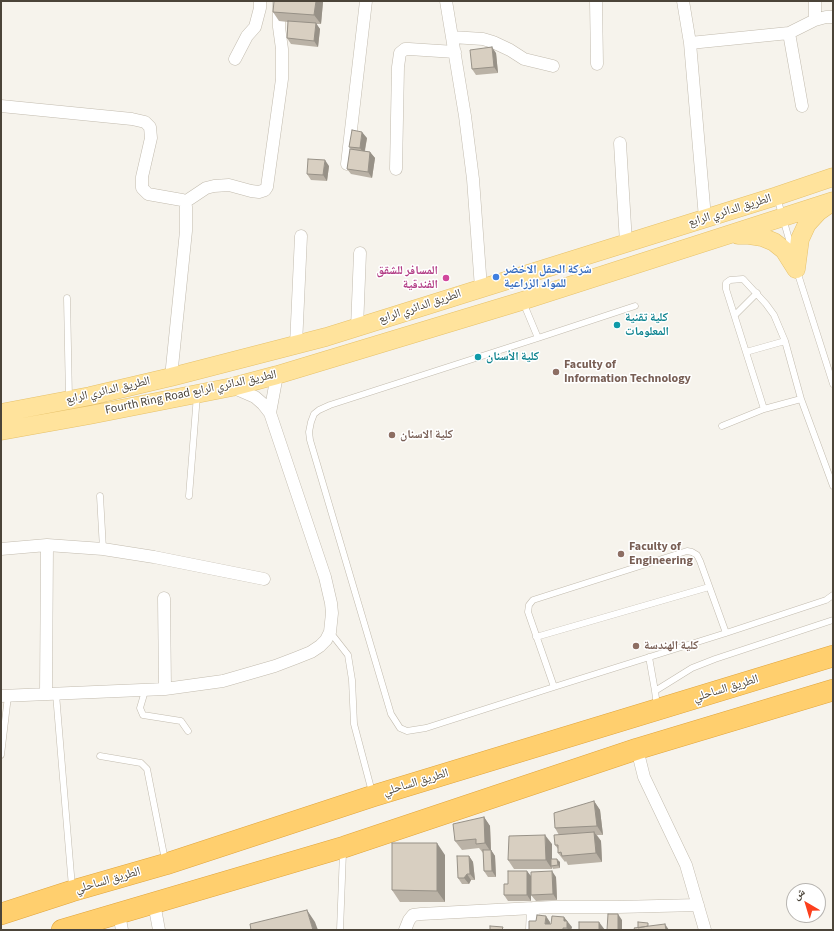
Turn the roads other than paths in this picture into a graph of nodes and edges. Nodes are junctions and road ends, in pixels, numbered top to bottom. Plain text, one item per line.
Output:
1 (260, 1) edge
2 (279, 1) edge
3 (366, 1) edge
4 (446, 1) edge
5 (596, 1) edge
6 (683, 1) edge
7 (815, 1) edge
8 (833, 17) edge
9 (815, 20) junction
10 (788, 33) junction
11 (452, 37) junction
12 (690, 43) junction
13 (455, 52) junction
14 (235, 59) dead end
15 (596, 64) dead end
16 (553, 66) dead end
17 (1, 106) edge
18 (802, 106) dead end
19 (620, 143) dead end
20 (347, 164) edge
21 (396, 169) dead end
22 (833, 177) edge
23 (777, 196) junction
24 (833, 201) edge
25 (185, 202) junction
26 (783, 217) junction
27 (705, 218) junction
28 (302, 236) dead end
29 (727, 236) junction
30 (626, 243) junction
31 (360, 253) dead end
32 (796, 269) junction
33 (481, 288) junction
34 (757, 293) junction
35 (67, 298) dead end
36 (522, 301) junction
37 (635, 306) dead end
38 (735, 315) junction
39 (357, 328) junction
40 (538, 338) junction
41 (785, 341) junction
42 (296, 345) junction
43 (379, 345) joint
44 (746, 352) junction
45 (277, 375) junction
46 (171, 377) junction
47 (833, 384) edge
48 (232, 386) junction
49 (197, 393) junction
50 (801, 399) junction
51 (69, 400) junction
52 (764, 409) junction
53 (1, 412) edge
54 (270, 413) junction
55 (722, 426) dead end
56 (1, 431) edge
57 (833, 486) edge
58 (100, 496) dead end
59 (189, 496) dead end
60 (47, 545) junction
61 (1, 549) edge
62 (103, 549) junction
63 (264, 579) dead end
64 (709, 587) junction
65 (833, 596) edge
66 (164, 598) dead end
67 (833, 620) edge
68 (330, 632) junction
69 (726, 634) junction
70 (536, 637) junction
71 (833, 656) edge
72 (649, 657) junction
73 (554, 687) junction
74 (165, 689) junction
75 (833, 690) edge
76 (145, 691) junction
77 (51, 694) junction
78 (4, 696) edge
79 (656, 700) junction
80 (188, 731) dead end
81 (637, 749) junction
82 (1, 755) edge
83 (100, 756) dead end
84 (373, 796) junction
85 (344, 847) junction
86 (166, 864) junction
87 (72, 891) junction
88 (154, 903) junction
89 (698, 905) junction
90 (533, 908) junction
91 (1, 914) edge
92 (114, 923) edge
93 (62, 930) edge
94 (160, 930) edge
95 (340, 930) edge
96 (406, 930) edge
97 (532, 930) edge
98 (705, 930) edge

1 - 14 street
2 - 25 street
3 - 20 street
4 - 11 street
5 - 15 street
6 - 12 street
7 - 9 street
8 - 9 street
9 - 10 street
10 - 12 street
10 - 18 street
11 - 13 street
11 - 16 street
12 - 27 street
13 - 21 street
13 - 33 street
17 - 25 street
19 - 30 street
22 - 23 main road, الطريق الدائري الرابع
23 - 26 lane
23 - 27 main road, الطريق الدائري الرابع
24 - 26 main road, الطريق الدائري الرابع
24 - 32 main road
25 - 46 street
26 - 29 main road, الطريق الدائري الرابع
26 - 32 lane
27 - 30 main road, الطريق الدائري الرابع
28 - 42 street
29 - 32 main road
29 - 36 main road, الطريق الدائري الرابع
30 - 33 main road, الطريق الدائري الرابع
31 - 39 street
32 - 47 lane
33 - 39 main road, الطريق الدائري الرابع
34 - 38 lane
34 - 38 lane
34 - 41 lane
35 - 51 lane
36 - 40 lane
36 - 43 main road, الطريق الدائري الرابع
37 - 40 lane
38 - 44 lane
39 - 42 main road, الطريق الدائري الرابع
40 - 73 lane
41 - 44 lane
41 - 50 lane
42 - 46 main road, الطريق الدائري الرابع
43 - 45 main road, Fourth Ring Road الطريق الدائري الرابع
44 - 52 lane
45 - 48 main road, Fourth Ring Road الطريق الدائري الرابع
45 - 54 street
46 - 51 main road, الطريق الدائري الرابع
48 - 49 main road, Fourth Ring Road الطريق الدائري الرابع
48 - 54 street
49 - 56 main road, Fourth Ring Road الطريق الدائري الرابع
49 - 59 lane
50 - 52 lane
50 - 57 lane
51 - 53 main road, الطريق الدائري الرابع
52 - 55 lane
54 - 68 street
58 - 62 lane
60 - 61 street
60 - 62 street
60 - 77 street
62 - 63 street
64 - 69 lane
64 - 70 lane
64 - 70 lane
65 - 69 lane
66 - 74 street
67 - 79 lane
68 - 74 street
68 - 84 lane
69 - 72 lane
70 - 73 lane
71 - 79 highway, الطريق الساحلي
72 - 73 lane
72 - 79 lane
74 - 76 street
75 - 81 highway
76 - 77 street
76 - 80 lane
77 - 78 street
77 - 87 lane
78 - 82 lane
79 - 84 highway, الطريق الساحلي
81 - 85 highway
81 - 89 street
83 - 86 lane
84 - 86 highway, الطريق الساحلي
85 - 88 highway
85 - 95 lane
86 - 87 highway, الطريق الساحلي
87 - 91 highway, الطريق الساحلي
88 - 92 highway
88 - 94 street
89 - 90 street
89 - 98 street
90 - 96 street
90 - 97 street
92 - 93 highway

